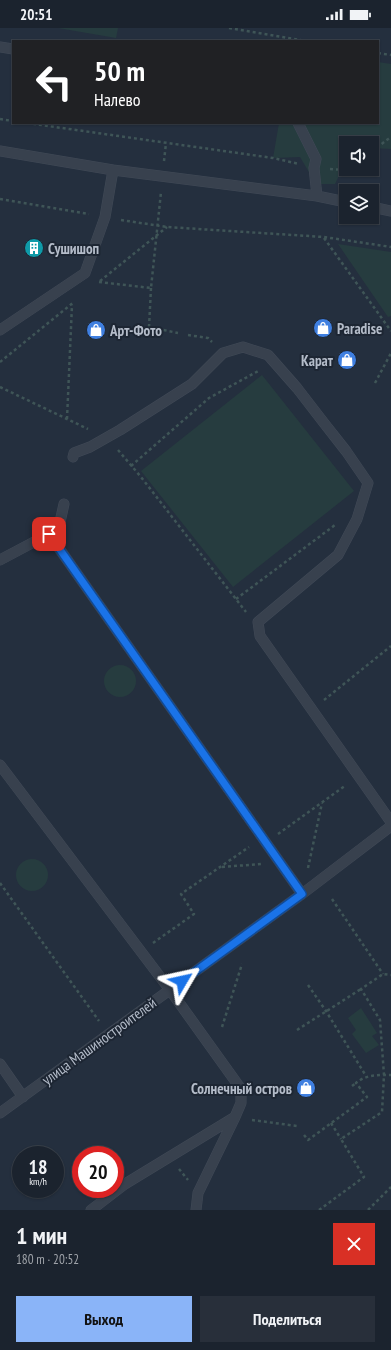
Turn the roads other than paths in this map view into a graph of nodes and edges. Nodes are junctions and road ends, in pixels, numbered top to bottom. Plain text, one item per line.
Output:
1 (0, 47) edge
2 (12, 49) edge
3 (298, 124) edge
4 (0, 151) edge
5 (113, 170) junction
6 (317, 196) junction
7 (339, 201) edge
8 (379, 208) edge
9 (391, 211) edge
10 (0, 330) edge
11 (73, 456) dead end
12 (64, 504) dead end
13 (49, 534) junction
14 (0, 560) edge
15 (0, 765) edge
16 (391, 822) edge
17 (391, 826) edge
18 (302, 894) junction
19 (170, 990) junction
20 (0, 1064) edge
21 (23, 1096) junction
22 (0, 1113) edge
23 (235, 1117) junction
24 (91, 1210) edge
25 (196, 1210) edge

1 - 2 lane
3 - 6 lane
4 - 5 lane
5 - 6 lane
5 - 10 lane
6 - 7 lane
8 - 9 lane
11 - 16 lane
12 - 13 lane
13 - 14 lane
13 - 18 lane
15 - 19 lane
17 - 18 lane, улица Машиностроителей
18 - 19 lane, улица Машиностроителей
19 - 21 lane, улица Машиностроителей
19 - 23 lane
20 - 21 lane
21 - 22 lane, улица Машиностроителей
23 - 24 lane
23 - 25 lane

